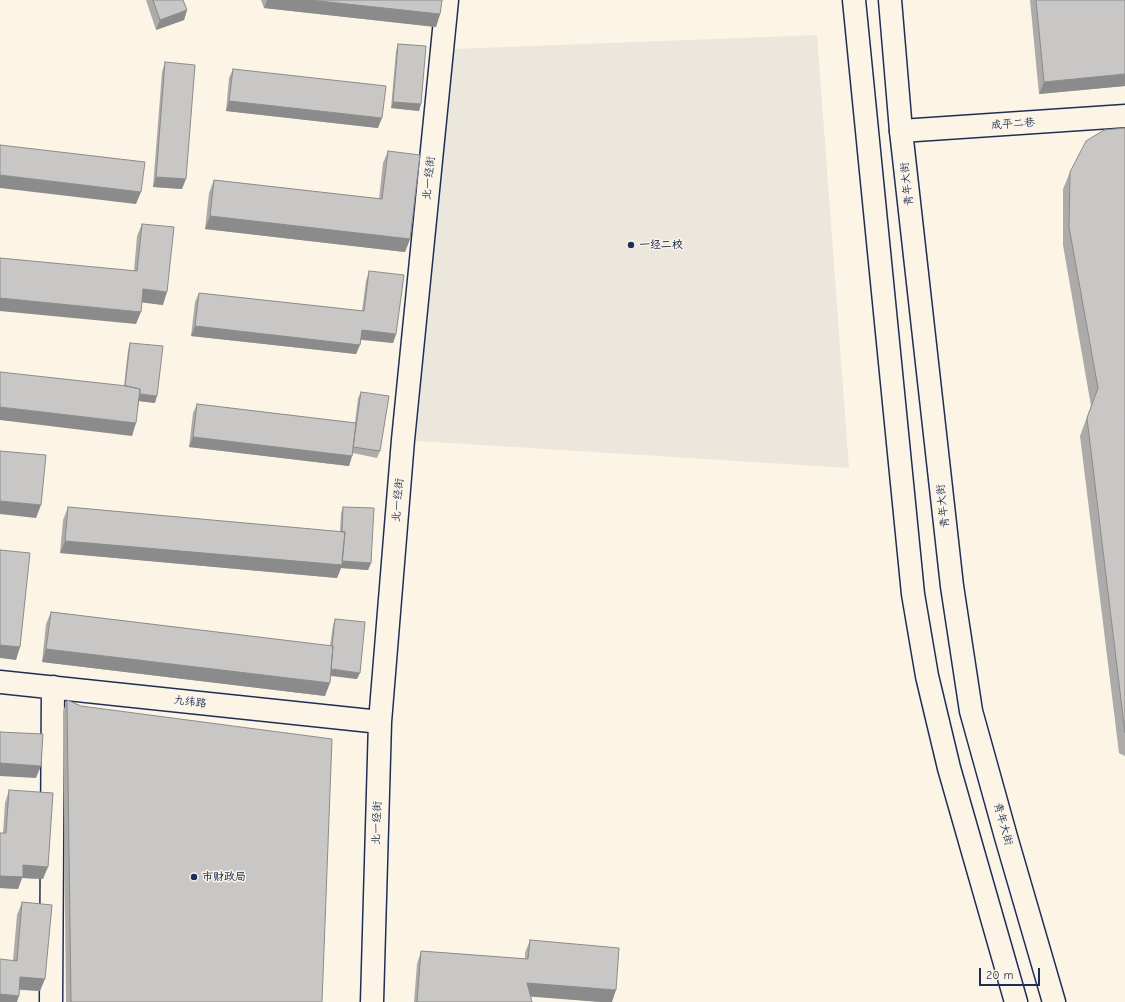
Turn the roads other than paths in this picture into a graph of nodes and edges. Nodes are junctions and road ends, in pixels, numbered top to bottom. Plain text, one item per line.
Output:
1 (447, 0) edge
2 (854, 0) edge
3 (890, 0) edge
4 (1125, 116) edge
5 (901, 131) junction
6 (0, 682) edge
7 (53, 687) junction
8 (380, 722) junction
9 (51, 1002) edge
10 (372, 1002) edge
11 (1016, 1002) edge
12 (1054, 1002) edge

1 - 8 main road, 北一经街
2 - 11 main road
3 - 5 main road, 青年大街
4 - 5 main road, 成平二巷
5 - 12 main road, 青年大街
6 - 7 main road, 九纬路
7 - 8 main road, 九纬路
7 - 9 main road
8 - 10 main road, 北一经街

